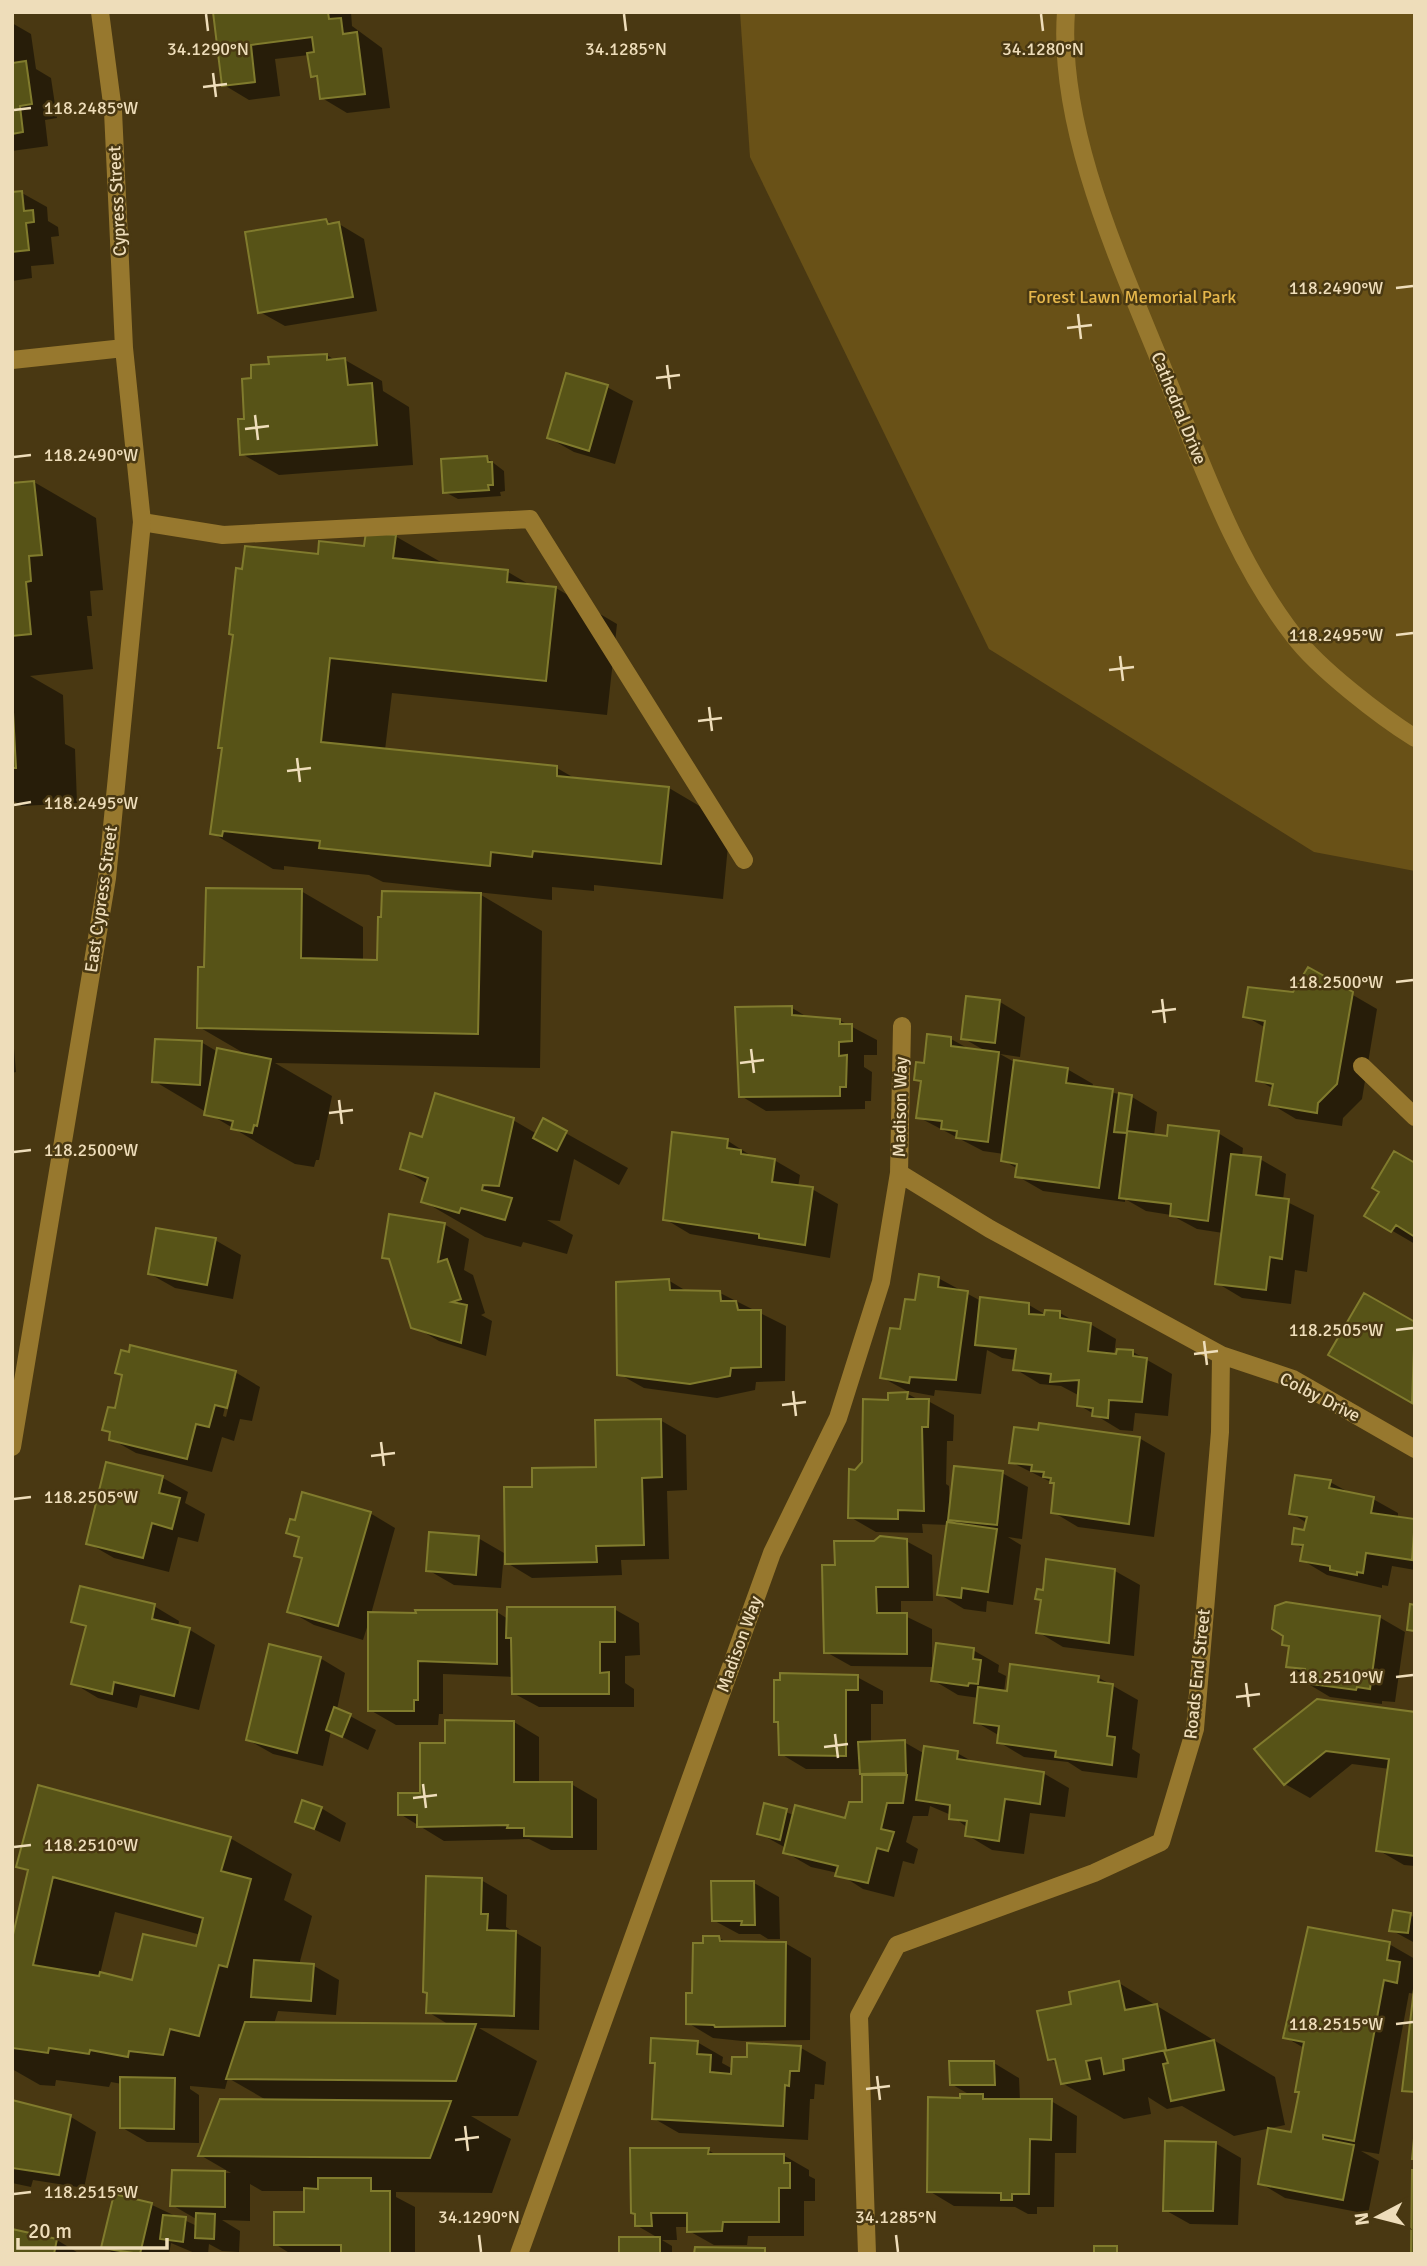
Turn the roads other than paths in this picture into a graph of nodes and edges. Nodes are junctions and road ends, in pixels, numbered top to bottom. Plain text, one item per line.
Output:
1 (100, 12) edge
2 (1066, 12) edge
3 (124, 348) junction
4 (12, 360) edge
5 (142, 522) junction
6 (1415, 738) edge
7 (744, 860) dead end
8 (901, 1026) dead end
9 (1362, 1066) dead end
10 (1415, 1116) edge
11 (899, 1172) junction
12 (1221, 1355) junction
13 (12, 1447) edge
14 (1415, 1448) edge
15 (519, 2254) edge
16 (867, 2254) edge

1 - 3 street, Cypress Street
2 - 6 street, Cathedral Drive
3 - 4 street
3 - 5 street, East Cypress Street
5 - 7 street
5 - 13 street, East Cypress Street
8 - 11 street, Madison Way
9 - 10 street
11 - 12 street
11 - 15 street, Madison Way
12 - 14 street, Colby Drive
12 - 16 street, Roads End Street

